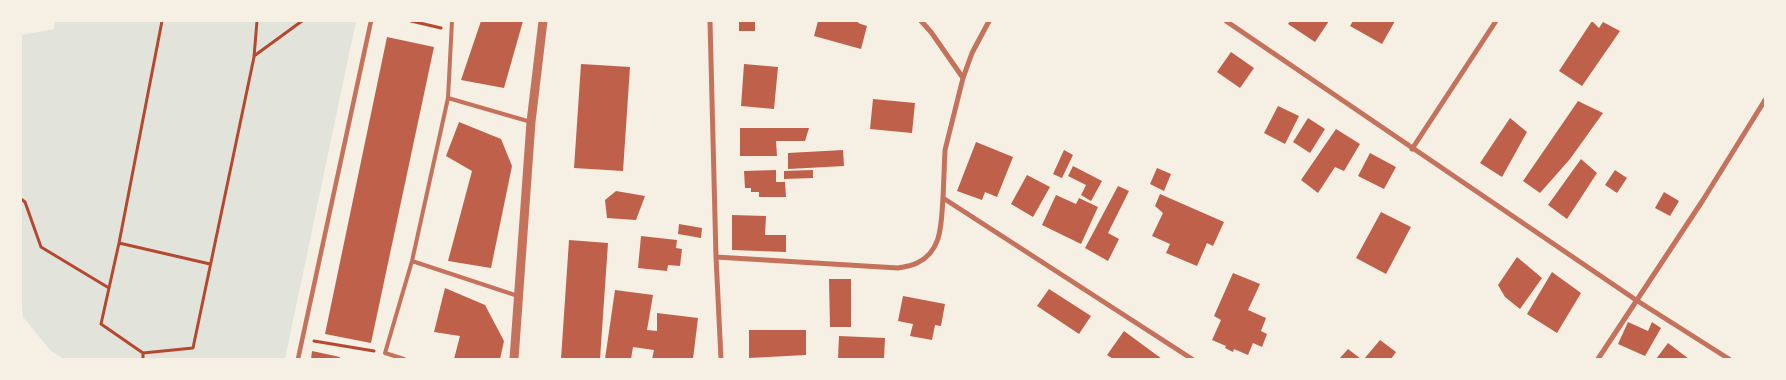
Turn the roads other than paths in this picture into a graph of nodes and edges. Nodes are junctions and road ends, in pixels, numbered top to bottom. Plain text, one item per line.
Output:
1 (372, 21) edge
2 (452, 21) edge
3 (543, 21) edge
4 (710, 21) edge
5 (921, 21) edge
6 (989, 21) edge
7 (1226, 21) edge
8 (1496, 21) edge
9 (963, 78) junction
10 (448, 98) junction
11 (1765, 100) edge
12 (531, 122) junction
13 (1412, 149) junction
14 (943, 198) junction
15 (716, 257) junction
16 (412, 261) junction
17 (518, 296) junction
18 (1636, 300) junction
19 (298, 359) edge
20 (404, 359) edge
21 (514, 359) edge
22 (721, 359) edge
23 (1192, 359) edge
24 (1598, 359) edge
25 (1729, 359) edge

1 - 19 street
2 - 10 lane
3 - 12 street
4 - 15 street
5 - 9 street
6 - 9 street
7 - 13 street
8 - 13 street
9 - 14 street
10 - 12 lane
10 - 16 lane
11 - 18 street
12 - 17 street
13 - 18 street
14 - 15 street
14 - 23 street
15 - 22 street
16 - 17 lane
16 - 20 lane
17 - 21 street
18 - 24 street
18 - 25 street

